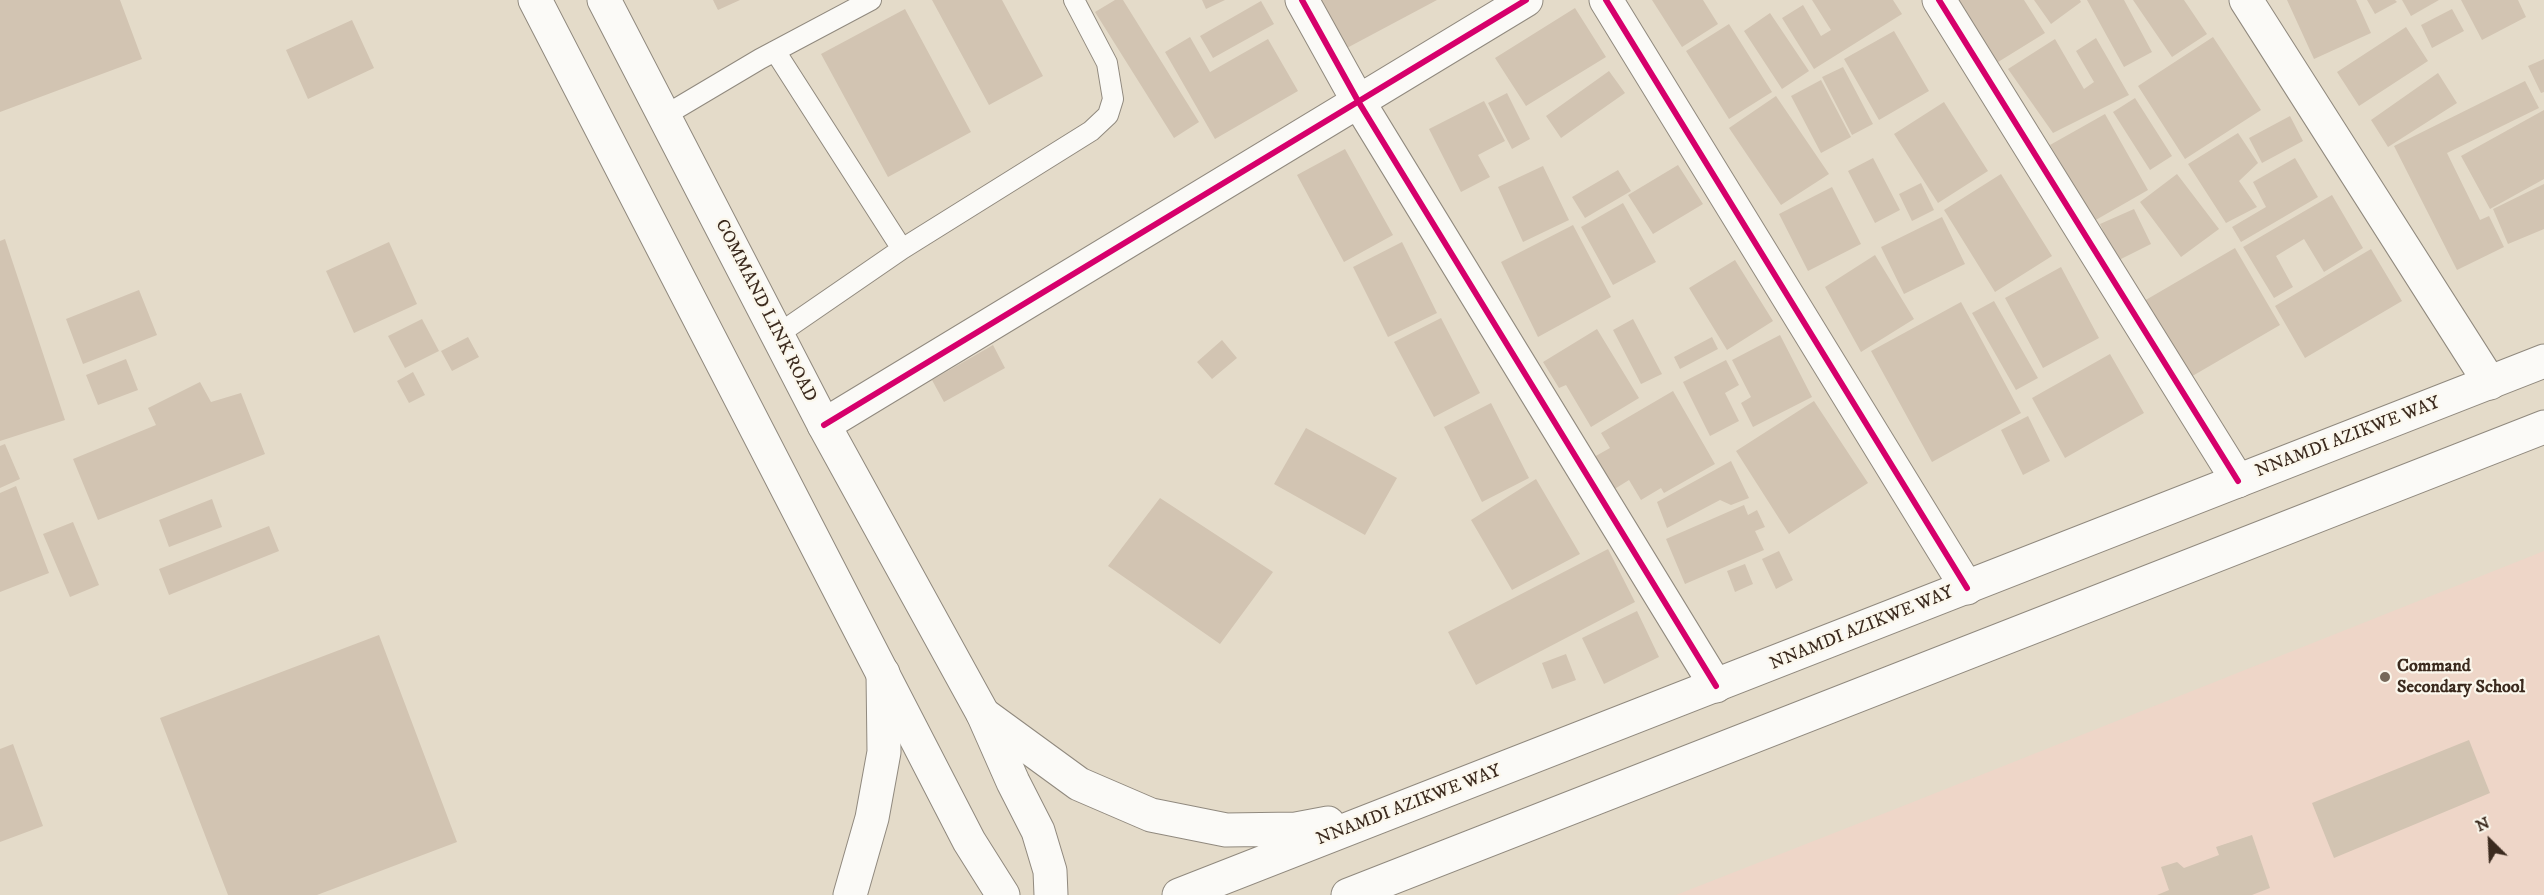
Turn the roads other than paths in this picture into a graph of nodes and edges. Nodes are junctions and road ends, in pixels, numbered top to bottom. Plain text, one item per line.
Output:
1 (535, 0) edge
2 (604, 0) edge
3 (871, 0) edge
4 (1074, 0) edge
5 (1302, 0) edge
6 (1526, 0) edge
7 (1606, 0) edge
8 (1939, 0) edge
9 (2246, 0) edge
10 (775, 51) junction
11 (1358, 101) junction
12 (664, 116) junction
13 (902, 249) junction
14 (777, 335) junction
15 (2544, 362) edge
16 (2490, 383) junction
17 (824, 425) junction
18 (2544, 427) edge
19 (2238, 481) junction
20 (1967, 588) junction
21 (883, 673) junction
22 (1716, 686) junction
23 (983, 714) junction
24 (1412, 805) junction
25 (850, 895) edge
26 (1003, 895) edge
27 (1051, 895) edge
28 (1179, 895) edge
29 (1348, 895) edge

1 - 21 main road
2 - 12 main road, COMMAND LINK ROAD
3 - 10 lane
4 - 13 lane
5 - 11 main road
6 - 11 main road
7 - 20 main road
8 - 19 main road
9 - 16 main road
10 - 12 lane
10 - 13 lane
11 - 17 main road
11 - 22 main road
12 - 14 main road, COMMAND LINK ROAD
13 - 14 lane
14 - 17 main road, COMMAND LINK ROAD
15 - 16 main road, NNAMDI AZIKWE WAY
16 - 19 main road, NNAMDI AZIKWE WAY
17 - 23 main road, COMMAND LINK ROAD
18 - 29 main road
19 - 20 main road, NNAMDI AZIKWE WAY
20 - 22 main road, NNAMDI AZIKWE WAY
21 - 25 main road
21 - 26 main road
22 - 24 main road, NNAMDI AZIKWE WAY
23 - 24 main road
23 - 27 main road, COMMAND LINK ROAD
24 - 28 main road, NNAMDI AZIKWE WAY

